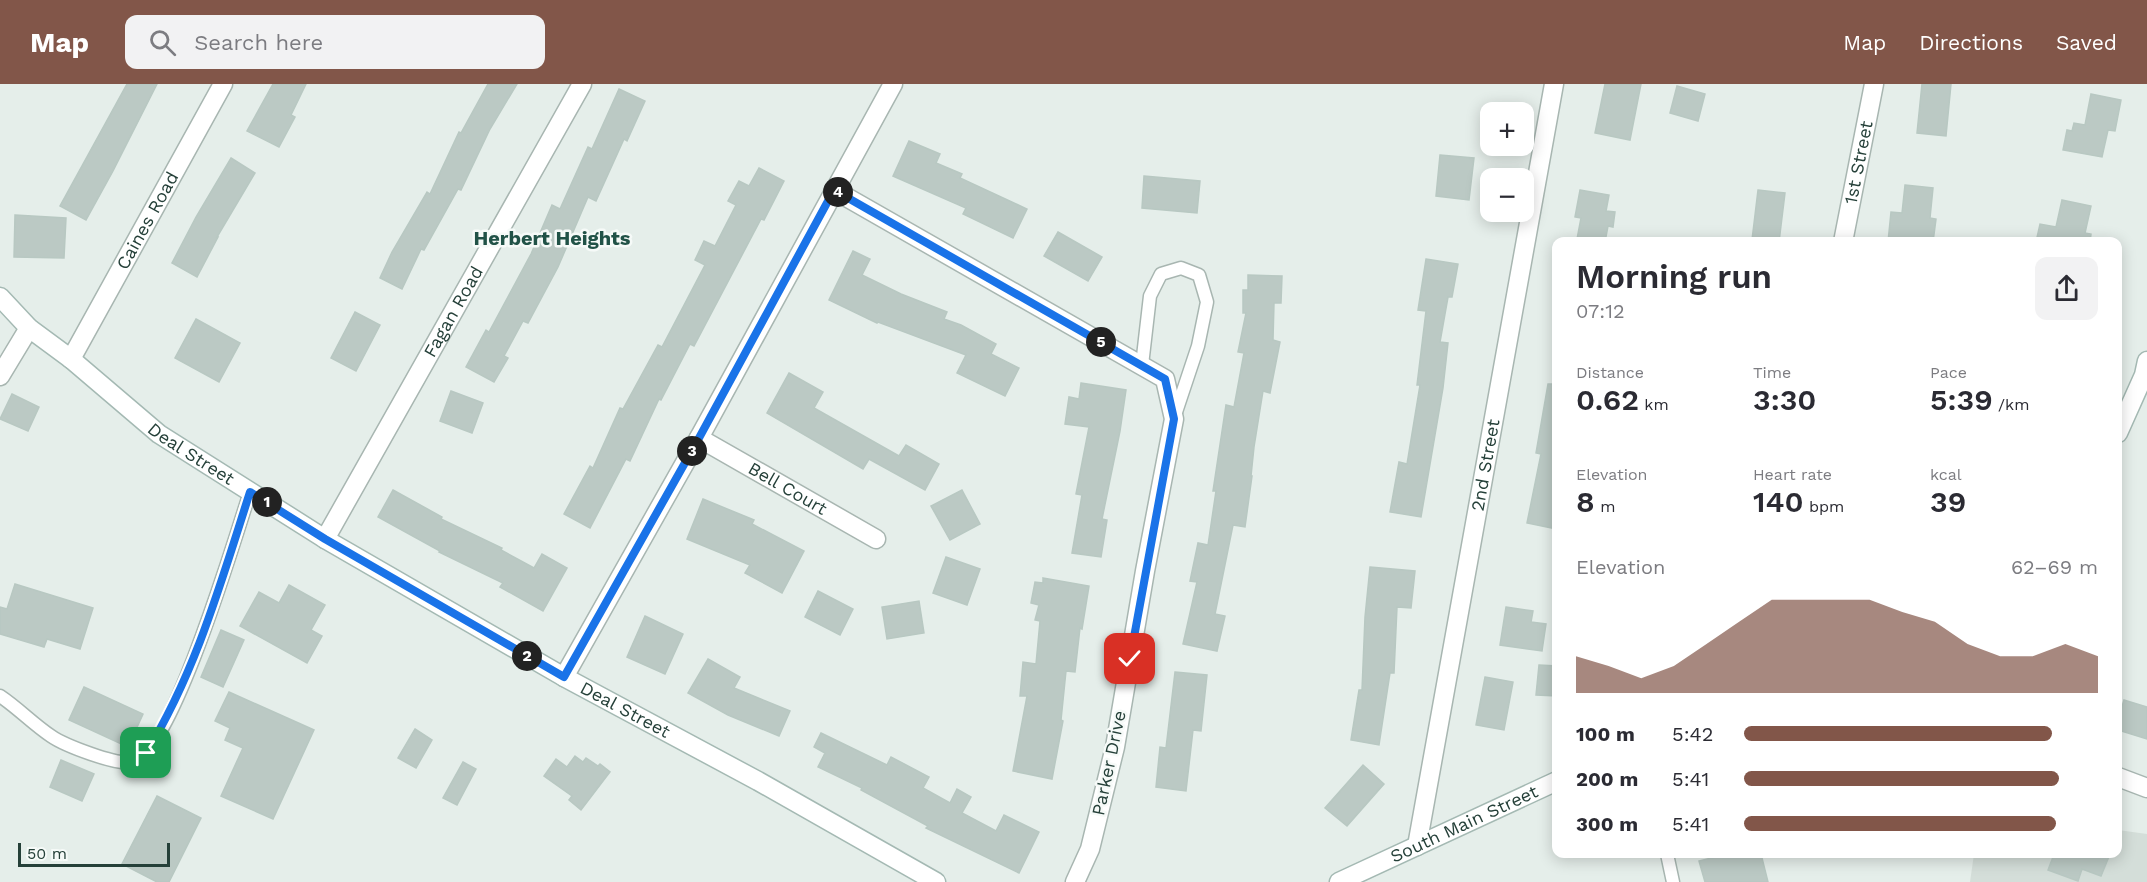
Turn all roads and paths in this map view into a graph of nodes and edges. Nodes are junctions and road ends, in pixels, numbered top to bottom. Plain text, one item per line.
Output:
1 (223, 84) edge
2 (582, 84) edge
3 (893, 84) edge
4 (1554, 84) edge
5 (1874, 84) edge
6 (834, 190) junction
7 (1844, 237) edge
8 (0, 297) edge
9 (29, 328) junction
10 (71, 359) junction
11 (2147, 361) edge
12 (1142, 365) junction
13 (0, 376) edge
14 (1174, 419) junction
15 (2122, 425) edge
16 (699, 438) junction
17 (250, 492) junction
18 (325, 539) junction
19 (876, 539) dead end
20 (564, 677) junction
21 (0, 696) edge
22 (2122, 779) edge
23 (1552, 783) edge
24 (2147, 788) edge
25 (1417, 846) junction
26 (1668, 858) edge
27 (936, 882) edge
28 (1075, 882) edge
29 (1339, 882) edge
30 (1673, 882) edge

1 - 10 street, Caines Road
2 - 18 street, Fagan Road
3 - 6 street
4 - 25 street, 2nd Street
5 - 7 street, 1st Street
6 - 12 street, Parker Drive
6 - 16 street
8 - 9 street, Deal Street
9 - 10 street, Deal Street
9 - 13 street
10 - 17 street, Deal Street
11 - 15 street
12 - 14 street, Parker Drive
12 - 14 lane
14 - 28 street, Parker Drive
16 - 19 street, Bell Court
16 - 20 street
17 - 18 street, Deal Street
17 - 21 lane
18 - 20 street, Deal Street
20 - 27 street, Deal Street
22 - 24 street
23 - 25 street, South Main Street
25 - 29 street, South Main Street
26 - 30 lane

